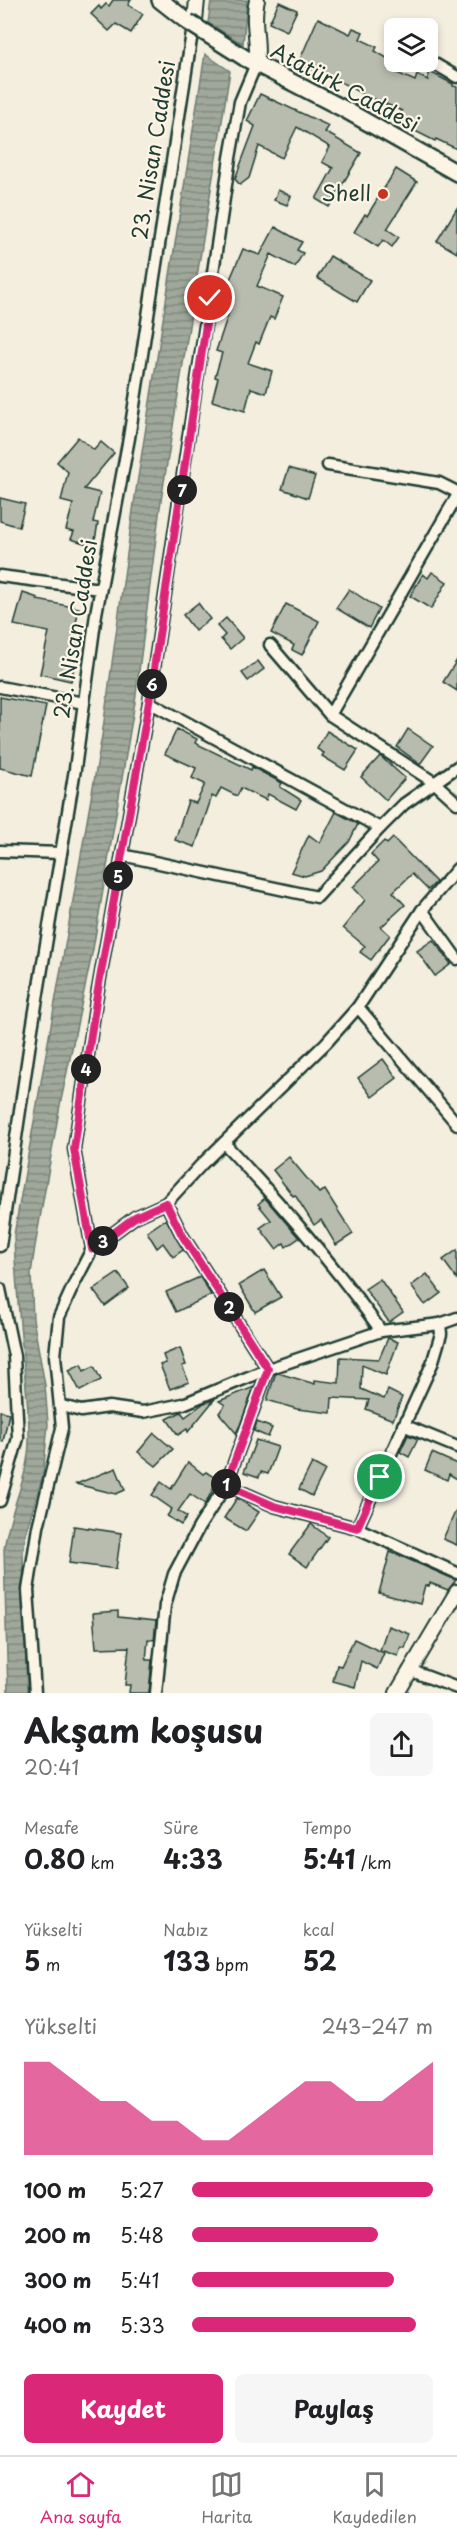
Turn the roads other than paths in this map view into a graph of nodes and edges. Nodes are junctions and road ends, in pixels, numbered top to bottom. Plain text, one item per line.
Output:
1 (160, 0) edge
2 (197, 0) edge
3 (257, 0) edge
4 (191, 21) junction
5 (251, 61) junction
6 (438, 66) edge
7 (457, 77) edge
8 (457, 173) edge
9 (328, 465) dead end
10 (457, 494) edge
11 (0, 576) edge
12 (100, 589) junction
13 (270, 645) dead end
14 (0, 687) edge
15 (149, 702) junction
16 (84, 703) junction
17 (330, 715) junction
18 (457, 767) edge
19 (435, 783) junction
20 (457, 803) edge
21 (380, 828) junction
22 (0, 851) edge
23 (61, 853) junction
24 (122, 855) junction
25 (457, 869) edge
26 (422, 910) junction
27 (457, 959) edge
28 (358, 1007) junction
29 (457, 1124) edge
30 (224, 1143) junction
31 (166, 1203) junction
32 (0, 1246) edge
33 (92, 1249) junction
34 (0, 1289) edge
35 (457, 1318) edge
36 (440, 1324) junction
37 (381, 1331) junction
38 (268, 1369) junction
39 (62, 1406) junction
40 (403, 1425) junction
41 (457, 1447) edge
42 (226, 1485) junction
43 (0, 1501) edge
44 (357, 1528) junction
45 (457, 1573) edge
46 (457, 1592) edge
47 (409, 1670) junction
48 (457, 1688) edge
49 (35, 1693) edge
50 (156, 1693) edge
51 (397, 1693) edge

1 - 4 main road, Atatürk Caddesi
2 - 4 street
3 - 5 street
4 - 5 main road, Atatürk Caddesi, bridge
4 - 12 street, 23. Nisan Caddesi
5 - 8 main road, Atatürk Caddesi
5 - 15 street
6 - 7 street
9 - 10 street
10 - 17 street
11 - 12 street
12 - 16 street, 23. Nisan Caddesi
13 - 17 street
14 - 16 street
15 - 21 street
15 - 24 street
16 - 23 street, 23. Nisan Caddesi
17 - 19 street
18 - 19 street
19 - 20 street
19 - 21 street
21 - 24 street
22 - 23 street
23 - 32 street, 23. Nisan Caddesi
24 - 33 street
25 - 26 street
26 - 27 street
26 - 28 street
28 - 29 street
28 - 30 street
30 - 31 street
30 - 37 street
31 - 33 street
31 - 38 street
33 - 39 street
34 - 43 street
35 - 36 street
36 - 37 street
36 - 40 street
37 - 38 street
38 - 39 street
38 - 42 street
39 - 49 street
40 - 41 street
40 - 44 street
42 - 44 street
42 - 50 street
44 - 45 street
46 - 47 street
47 - 48 street
47 - 51 street

